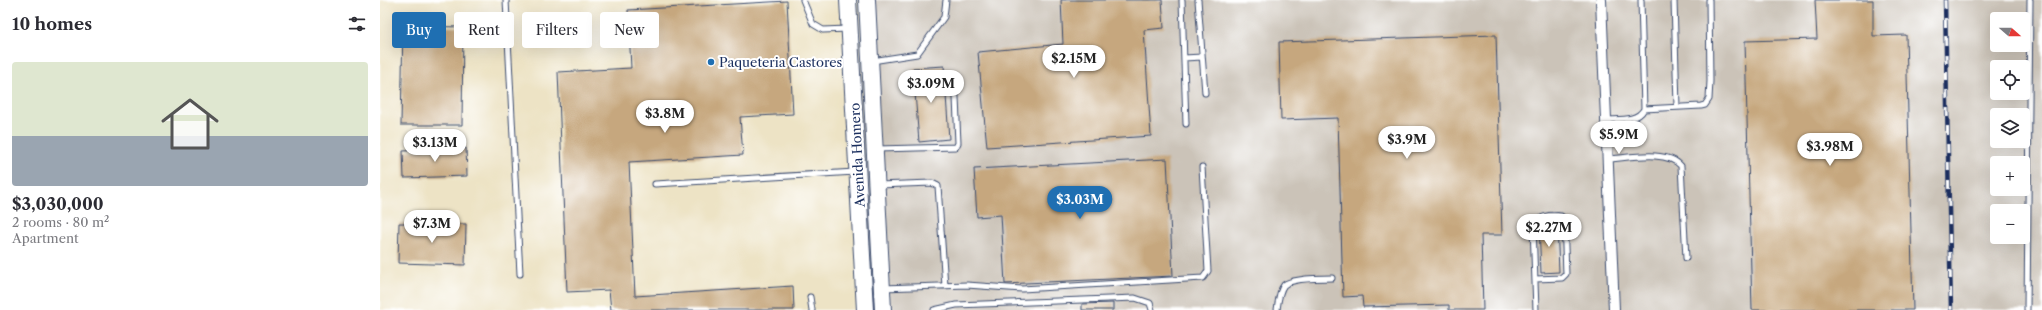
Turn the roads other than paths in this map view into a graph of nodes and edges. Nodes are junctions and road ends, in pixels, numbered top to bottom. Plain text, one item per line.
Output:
1 (506, 0) edge
2 (803, 0) edge
3 (848, 0) edge
4 (867, 0) edge
5 (946, 0) edge
6 (1182, 0) edge
7 (1198, 0) edge
8 (1601, 0) edge
9 (1641, 0) edge
10 (1674, 0) edge
11 (1709, 0) edge
12 (2030, 0) edge
13 (850, 29) junction
14 (1202, 57) junction
15 (1184, 58) junction
16 (870, 61) junction
17 (955, 75) dead end
18 (1205, 93) dead end
19 (1677, 107) junction
20 (1644, 109) junction
21 (1606, 120) junction
22 (1186, 124) dead end
23 (875, 149) junction
24 (1608, 158) junction
25 (1202, 167) dead end
26 (858, 172) junction
27 (655, 184) dead end
28 (877, 185) junction
29 (1686, 258) dead end
30 (520, 274) dead end
31 (1332, 278) dead end
32 (1535, 279) junction
33 (944, 286) junction
34 (882, 288) junction
35 (810, 298) dead end
36 (812, 310) edge
37 (865, 310) edge
38 (883, 310) edge
39 (934, 310) edge
40 (1152, 310) edge
41 (1277, 310) edge
42 (1536, 310) edge
43 (1614, 310) edge
44 (2027, 310) edge

1 - 30 lane
2 - 13 lane
3 - 13 main road, Avenida Homero
4 - 16 main road, Avenida Homero
5 - 16 lane
6 - 15 lane
7 - 14 lane
8 - 21 street
9 - 20 lane
10 - 19 lane
11 - 19 lane
12 - 44 lane
13 - 26 main road, Avenida Homero
14 - 15 lane
14 - 18 lane
15 - 22 lane
16 - 23 main road, Avenida Homero
17 - 23 lane
19 - 20 lane
20 - 21 lane
21 - 24 street
23 - 28 main road, Avenida Homero
24 - 29 lane
24 - 43 street
25 - 33 lane
26 - 27 lane
26 - 37 main road, Avenida Homero
28 - 33 lane
28 - 34 main road, Avenida Homero
31 - 41 lane
32 - 32 lane
32 - 42 lane
33 - 34 lane
34 - 38 main road, Avenida Homero
35 - 36 lane
39 - 40 lane

